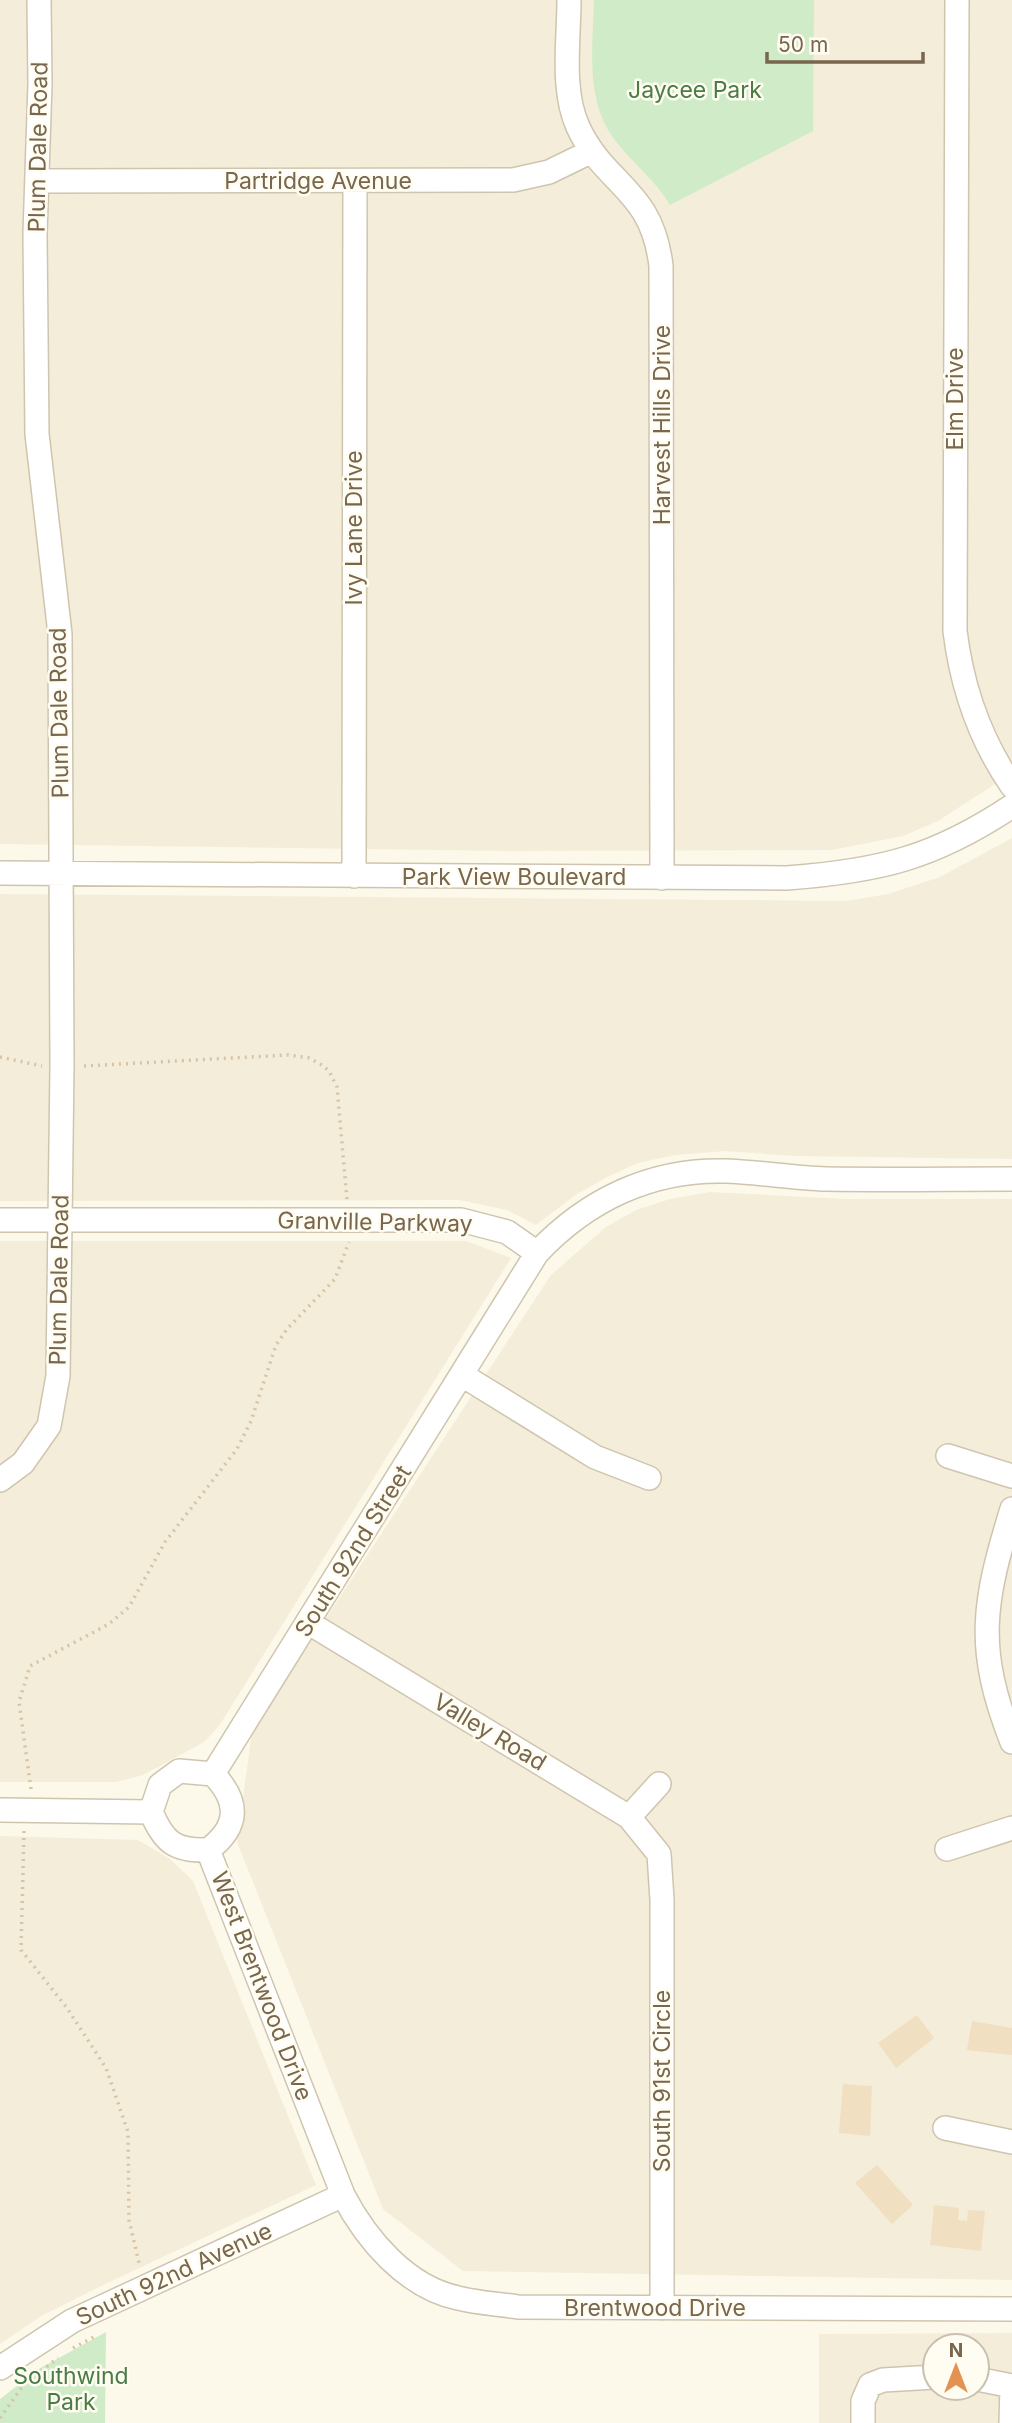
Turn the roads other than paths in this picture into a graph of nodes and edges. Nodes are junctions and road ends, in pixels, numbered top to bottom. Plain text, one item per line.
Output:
1 (39, 0) edge
2 (569, 0) edge
3 (957, 0) edge
4 (592, 151) junction
5 (37, 181) junction
6 (355, 181) junction
7 (1012, 786) edge
8 (1012, 806) edge
9 (0, 873) edge
10 (61, 874) junction
11 (354, 876) junction
12 (663, 878) junction
13 (1012, 1179) edge
14 (0, 1220) edge
15 (60, 1220) junction
16 (537, 1253) junction
17 (462, 1375) junction
18 (948, 1456) dead end
19 (1012, 1476) edge
20 (649, 1478) dead end
21 (0, 1480) edge
22 (1012, 1509) edge
23 (309, 1623) junction
24 (1012, 1742) edge
25 (213, 1774) junction
26 (659, 1784) dead end
27 (0, 1810) edge
28 (151, 1812) junction
29 (629, 1817) junction
30 (1012, 1828) edge
31 (947, 1849) dead end
32 (208, 1850) junction
33 (659, 1854) joint
34 (945, 2128) dead end
35 (1012, 2142) edge
36 (343, 2194) junction
37 (662, 2308) junction
38 (1012, 2309) edge
39 (3, 2359) edge
40 (921, 2378) edge
41 (991, 2382) edge
42 (1012, 2386) edge
43 (863, 2423) edge
44 (1011, 2423) edge

1 - 5 street, Plum Dale Road
2 - 4 street, Harvest Hills Drive
3 - 7 street, Elm Drive
4 - 6 street, Partridge Avenue
4 - 12 street, Harvest Hills Drive
5 - 6 street, Partridge Avenue
5 - 10 street, Plum Dale Road
6 - 11 street, Ivy Lane Drive
8 - 12 street, Park View Boulevard
9 - 10 street, Park View Boulevard
10 - 11 street, Park View Boulevard
10 - 15 street, Plum Dale Road
11 - 12 street, Park View Boulevard
13 - 16 street
14 - 15 street, Granville Parkway
15 - 16 street, Granville Parkway
15 - 21 street, Plum Dale Road
16 - 17 street, South 92nd Street
17 - 20 street
17 - 23 street, South 92nd Street
18 - 19 street
22 - 24 street
23 - 25 street, South 92nd Street
23 - 29 street, Valley Road
25 - 28 street
25 - 32 street
26 - 29 street
27 - 28 street
28 - 32 street, West Brentwood Drive
29 - 33 street, Valley Road
30 - 31 street
32 - 36 street, West Brentwood Drive
33 - 37 street, South 91st Circle
34 - 35 street
36 - 37 street, Brentwood Drive
36 - 39 street, South 92nd Avenue
37 - 38 street, Brentwood Drive
40 - 43 street
41 - 42 street
42 - 44 street

